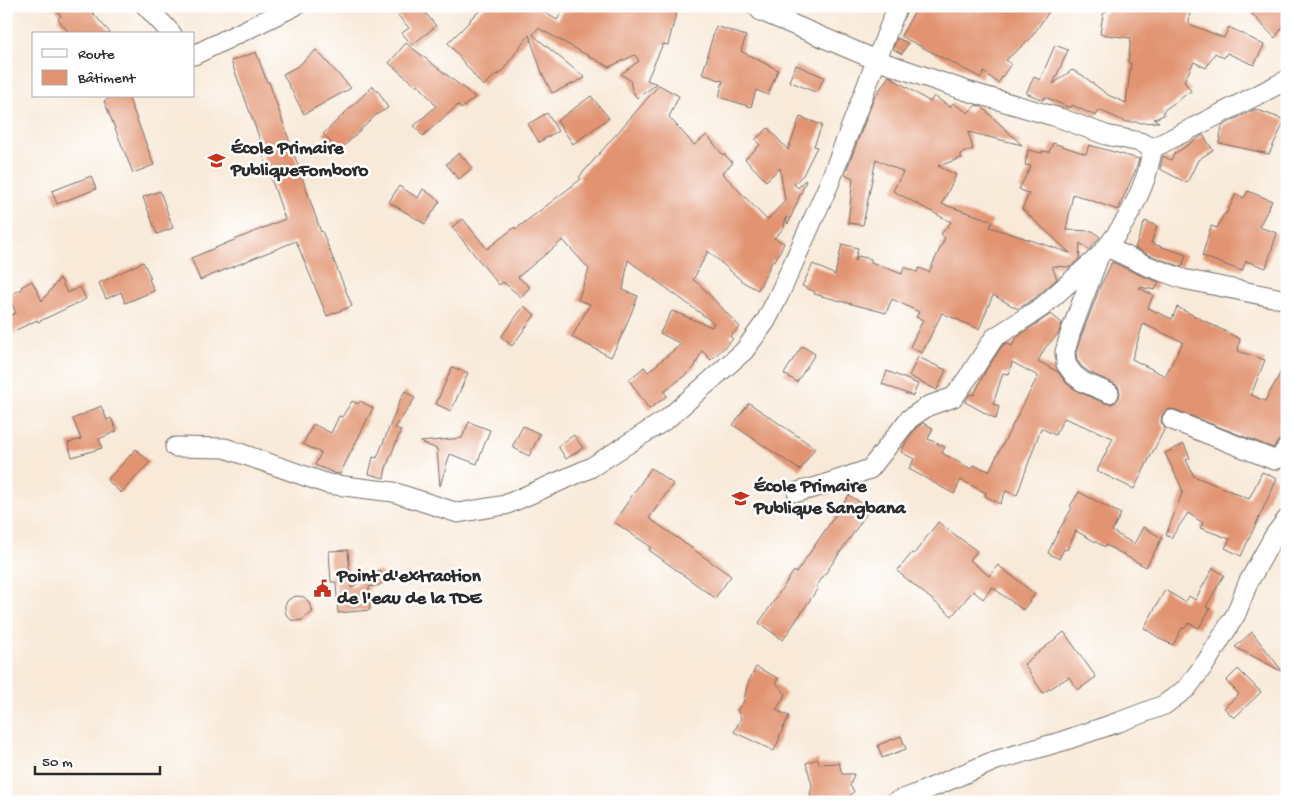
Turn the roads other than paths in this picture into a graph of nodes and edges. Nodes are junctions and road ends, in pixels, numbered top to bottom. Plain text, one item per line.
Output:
1 (146, 6) edge
2 (295, 6) edge
3 (756, 6) edge
4 (898, 6) edge
5 (170, 32) edge
6 (195, 54) edge
7 (876, 60) junction
8 (1287, 80) edge
9 (1153, 148) junction
10 (1103, 252) junction
11 (1287, 300) edge
12 (1108, 393) dead end
13 (1172, 420) dead end
14 (174, 447) dead end
15 (1287, 448) edge
16 (797, 492) dead end
17 (1287, 519) edge
18 (895, 802) edge

1 - 5 street
2 - 6 street
3 - 7 street
4 - 7 street
7 - 9 street
7 - 14 street
8 - 9 street
9 - 10 street
10 - 11 street
10 - 12 street
10 - 16 street
13 - 15 street
17 - 18 street

